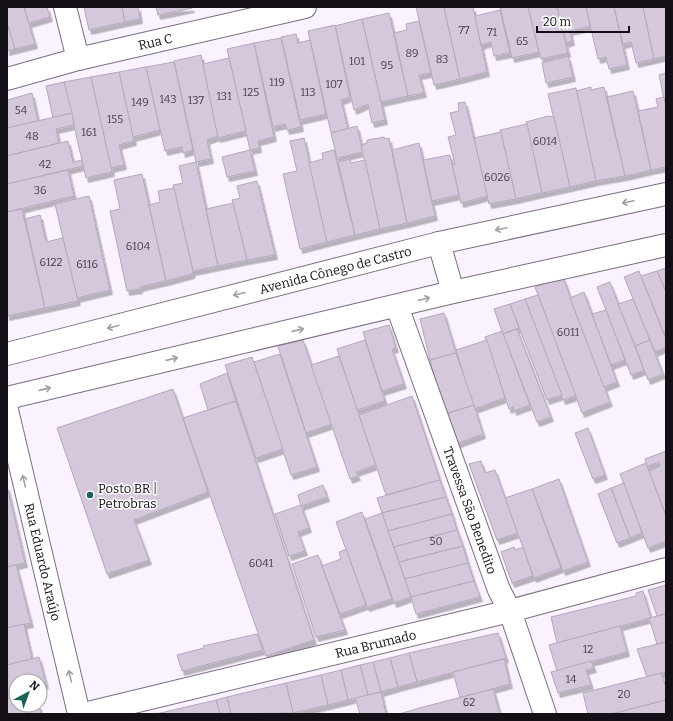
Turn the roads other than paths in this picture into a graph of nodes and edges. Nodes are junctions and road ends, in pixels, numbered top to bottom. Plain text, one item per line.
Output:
1 (65, 7) edge
2 (305, 7) edge
3 (78, 59) junction
4 (7, 79) edge
5 (666, 194) edge
6 (439, 243) junction
7 (666, 245) edge
8 (453, 292) junction
9 (397, 306) junction
10 (7, 354) edge
11 (7, 398) edge
12 (7, 410) edge
13 (666, 569) edge
14 (510, 611) junction
15 (79, 714) edge
16 (84, 714) edge
17 (545, 714) edge

1 - 3 street
2 - 3 street, Rua C
3 - 4 street, Rua C
5 -> 6 street, Avenida Cônego de Castro
6 - 8 street
6 -> 10 street, Avenida Cônego de Castro
7 - 8 street
9 -> 8 street
11 -> 9 street
9 - 14 street, Travessa São Benedito
15 -> 12 street, Rua Eduardo Araújo
13 - 14 street, Rua Brumado
14 - 16 street, Rua Brumado
14 - 17 street, Travessa São Benedito

